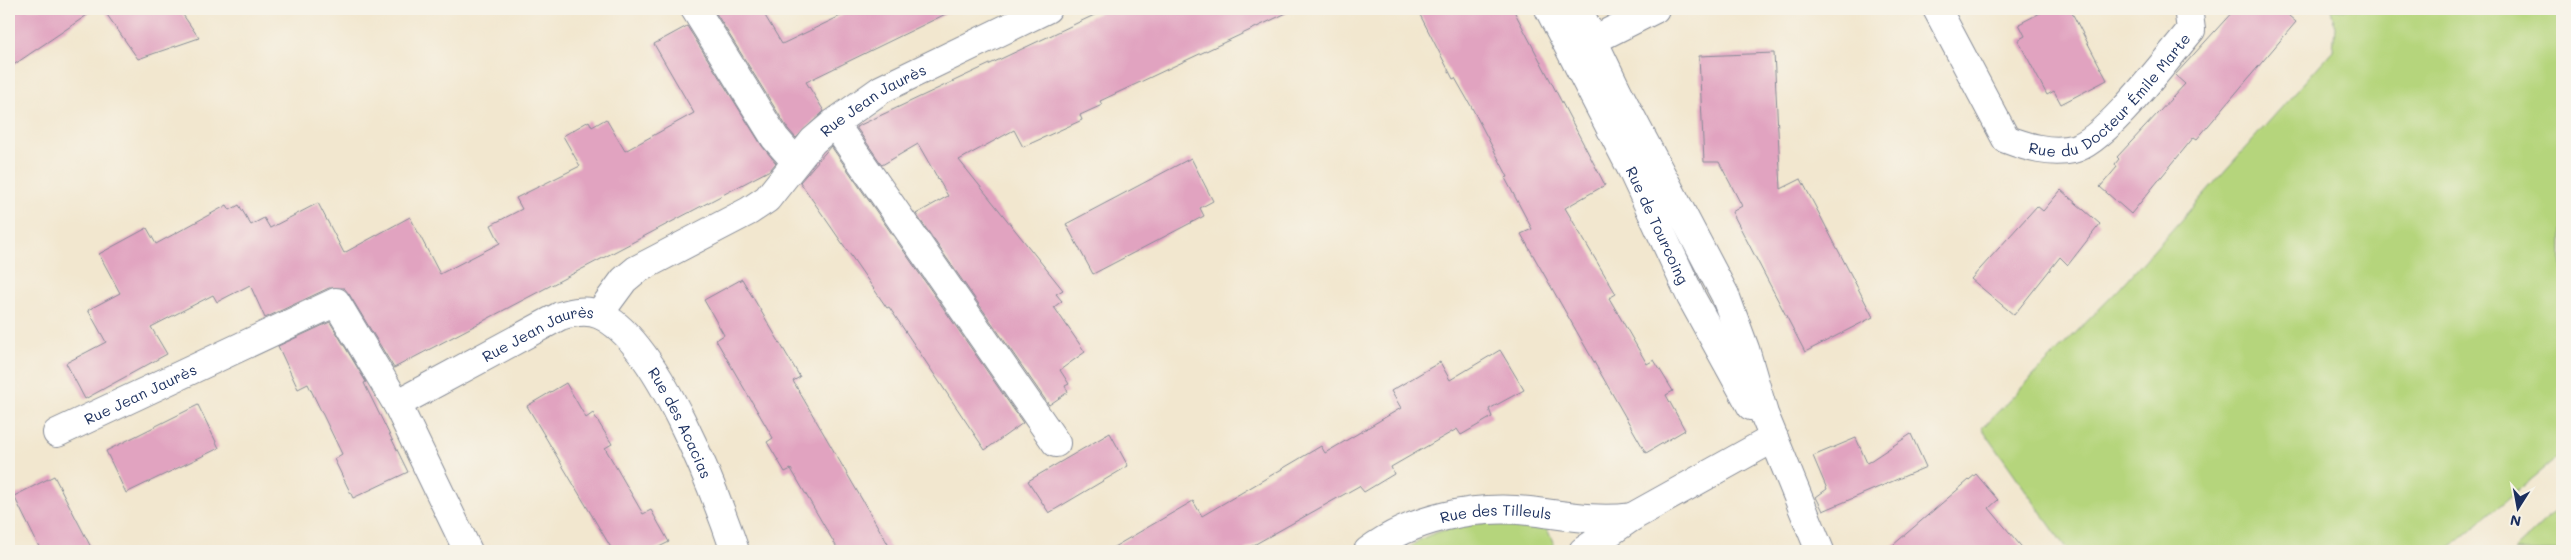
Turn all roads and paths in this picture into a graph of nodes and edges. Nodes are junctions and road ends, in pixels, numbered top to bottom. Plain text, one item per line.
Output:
1 (695, 9) edge
2 (1047, 9) edge
3 (1549, 9) edge
4 (1578, 9) edge
5 (1655, 9) edge
6 (1938, 9) edge
7 (2189, 15) dead end
8 (1582, 46) junction
9 (834, 123) junction
10 (796, 162) junction
11 (599, 314) junction
12 (397, 404) junction
13 (57, 433) dead end
14 (1774, 438) junction
15 (1056, 443) dead end
16 (1632, 517) junction
17 (468, 551) edge
18 (735, 551) edge
19 (1368, 551) edge
20 (1583, 551) edge
21 (1820, 551) edge

1 - 10 street
2 - 9 street, Rue Jean Jaurès
3 - 8 street, Rue de Tourcoing
4 - 8 street, Rue de Tourcoing
5 - 8 street
6 - 7 street, Rue du Docteur Émile Marte
8 - 14 street, Rue de Tourcoing
9 - 10 street, Rue Jean Jaurès
9 - 15 street
10 - 11 street, Rue Jean Jaurès
11 - 12 street, Rue Jean Jaurès
11 - 18 street, Rue des Acacias
12 - 13 street, Rue Jean Jaurès
12 - 17 street
14 - 16 street, Rue des Tilleuls
14 - 21 street, Rue de Tourcoing
16 - 19 street, Rue des Tilleuls
16 - 20 street, Rue des Tilleuls

